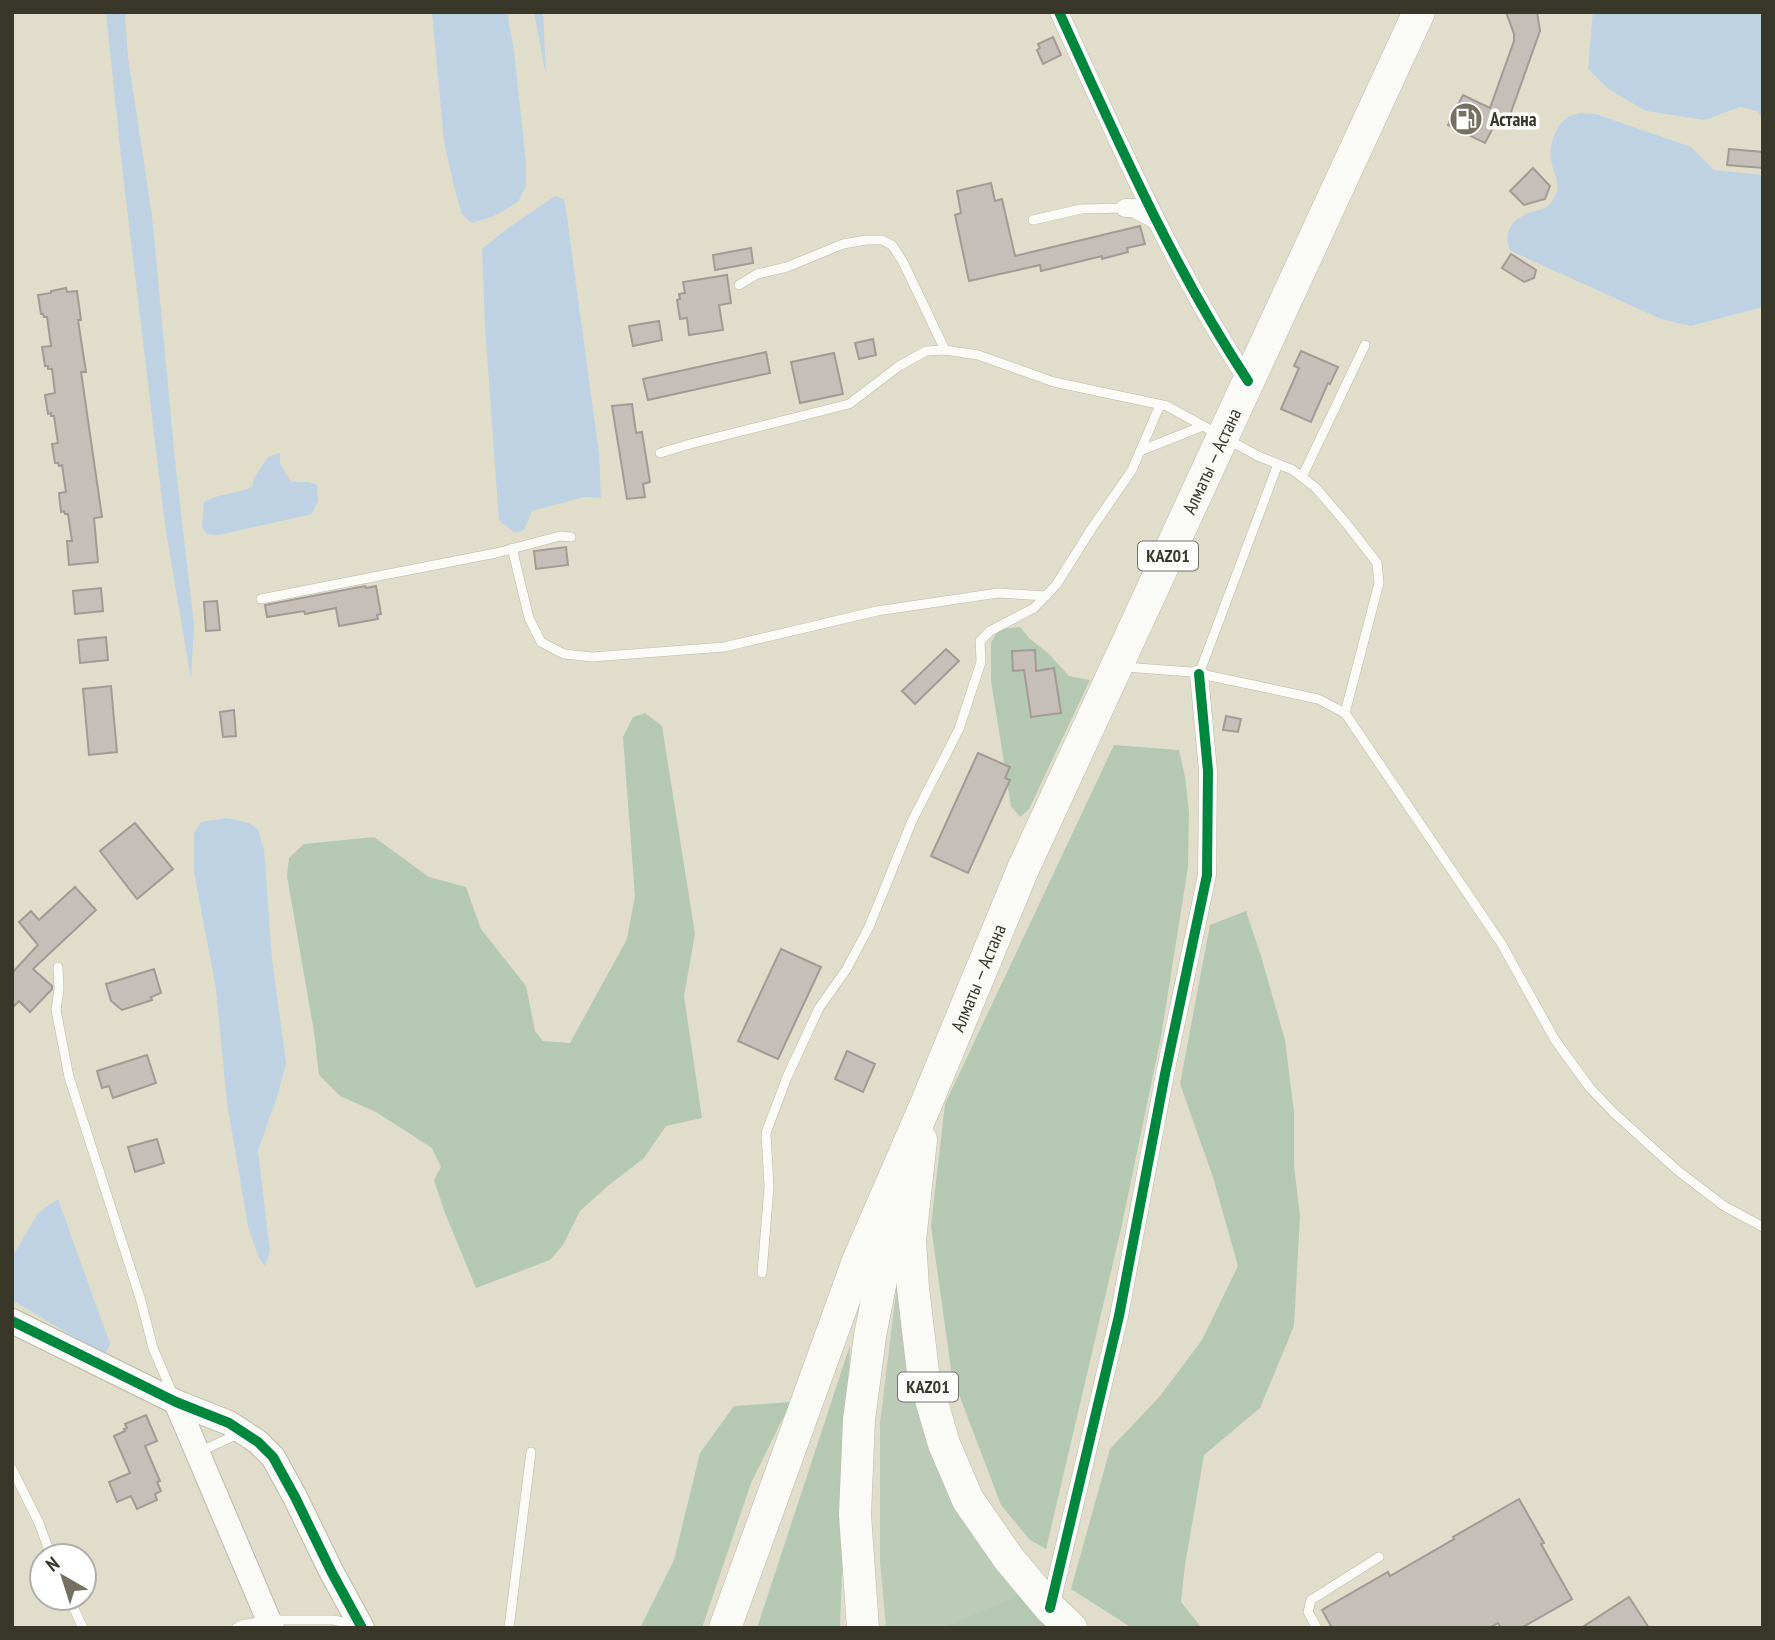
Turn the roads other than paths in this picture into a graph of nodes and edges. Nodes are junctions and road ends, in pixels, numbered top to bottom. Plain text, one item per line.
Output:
1 (1059, 12) edge
2 (1419, 12) edge
3 (1125, 208) joint
4 (1032, 220) dead end
5 (1156, 220) junction
6 (739, 285) dead end
7 (1365, 345) dead end
8 (945, 350) junction
9 (1248, 381) junction
10 (1160, 405) junction
11 (1213, 432) junction
12 (1140, 451) junction
13 (660, 453) dead end
14 (1278, 464) junction
15 (1302, 477) junction
16 (571, 537) dead end
17 (512, 548) junction
18 (1046, 596) junction
19 (261, 600) dead end
20 (1117, 666) junction
21 (1199, 674) junction
22 (1345, 713) junction
23 (58, 967) dead end
24 (926, 1104) junction
25 (1763, 1227) edge
26 (762, 1273) dead end
27 (12, 1321) edge
28 (176, 1402) junction
29 (243, 1432) junction
30 (531, 1452) dead end
31 (198, 1453) junction
32 (12, 1469) edge
33 (46, 1542) edge
34 (1379, 1557) dead end
35 (76, 1612) edge
36 (1061, 1618) edge
37 (270, 1624) edge
38 (362, 1627) edge
39 (83, 1628) edge
40 (236, 1628) edge
41 (509, 1628) edge
42 (725, 1628) edge
43 (863, 1628) edge
44 (1317, 1628) edge

1 - 5 street
2 - 9 highway, Алматы — Астана / KАZ01
3 - 4 lane
3 - 5 street
5 - 9 street
6 - 8 lane
7 - 15 lane
8 - 10 lane
8 - 13 lane
9 - 11 highway, Алматы — Астана / KАZ01
10 - 11 lane
10 - 12 lane
11 - 12 lane
11 - 14 lane
11 - 20 highway, Алматы — Астана / KАZ01
12 - 18 lane
14 - 15 lane
14 - 21 lane
15 - 22 lane
16 - 17 lane
17 - 18 lane
17 - 19 lane
18 - 26 lane
20 - 21 lane
20 - 24 highway, Алматы — Астана / KАZ01
21 - 22 lane
21 - 36 street
22 - 25 lane
23 - 28 lane
24 - 36 highway, KАZ01
24 - 42 highway, KАZ01
24 - 43 highway, KАZ01
27 - 28 street
28 - 29 street
28 - 31 street
29 - 31 lane
29 - 38 street
30 - 41 lane
31 - 37 street
32 - 33 lane
34 - 44 lane
35 - 39 lane
37 - 38 lane
37 - 40 lane

